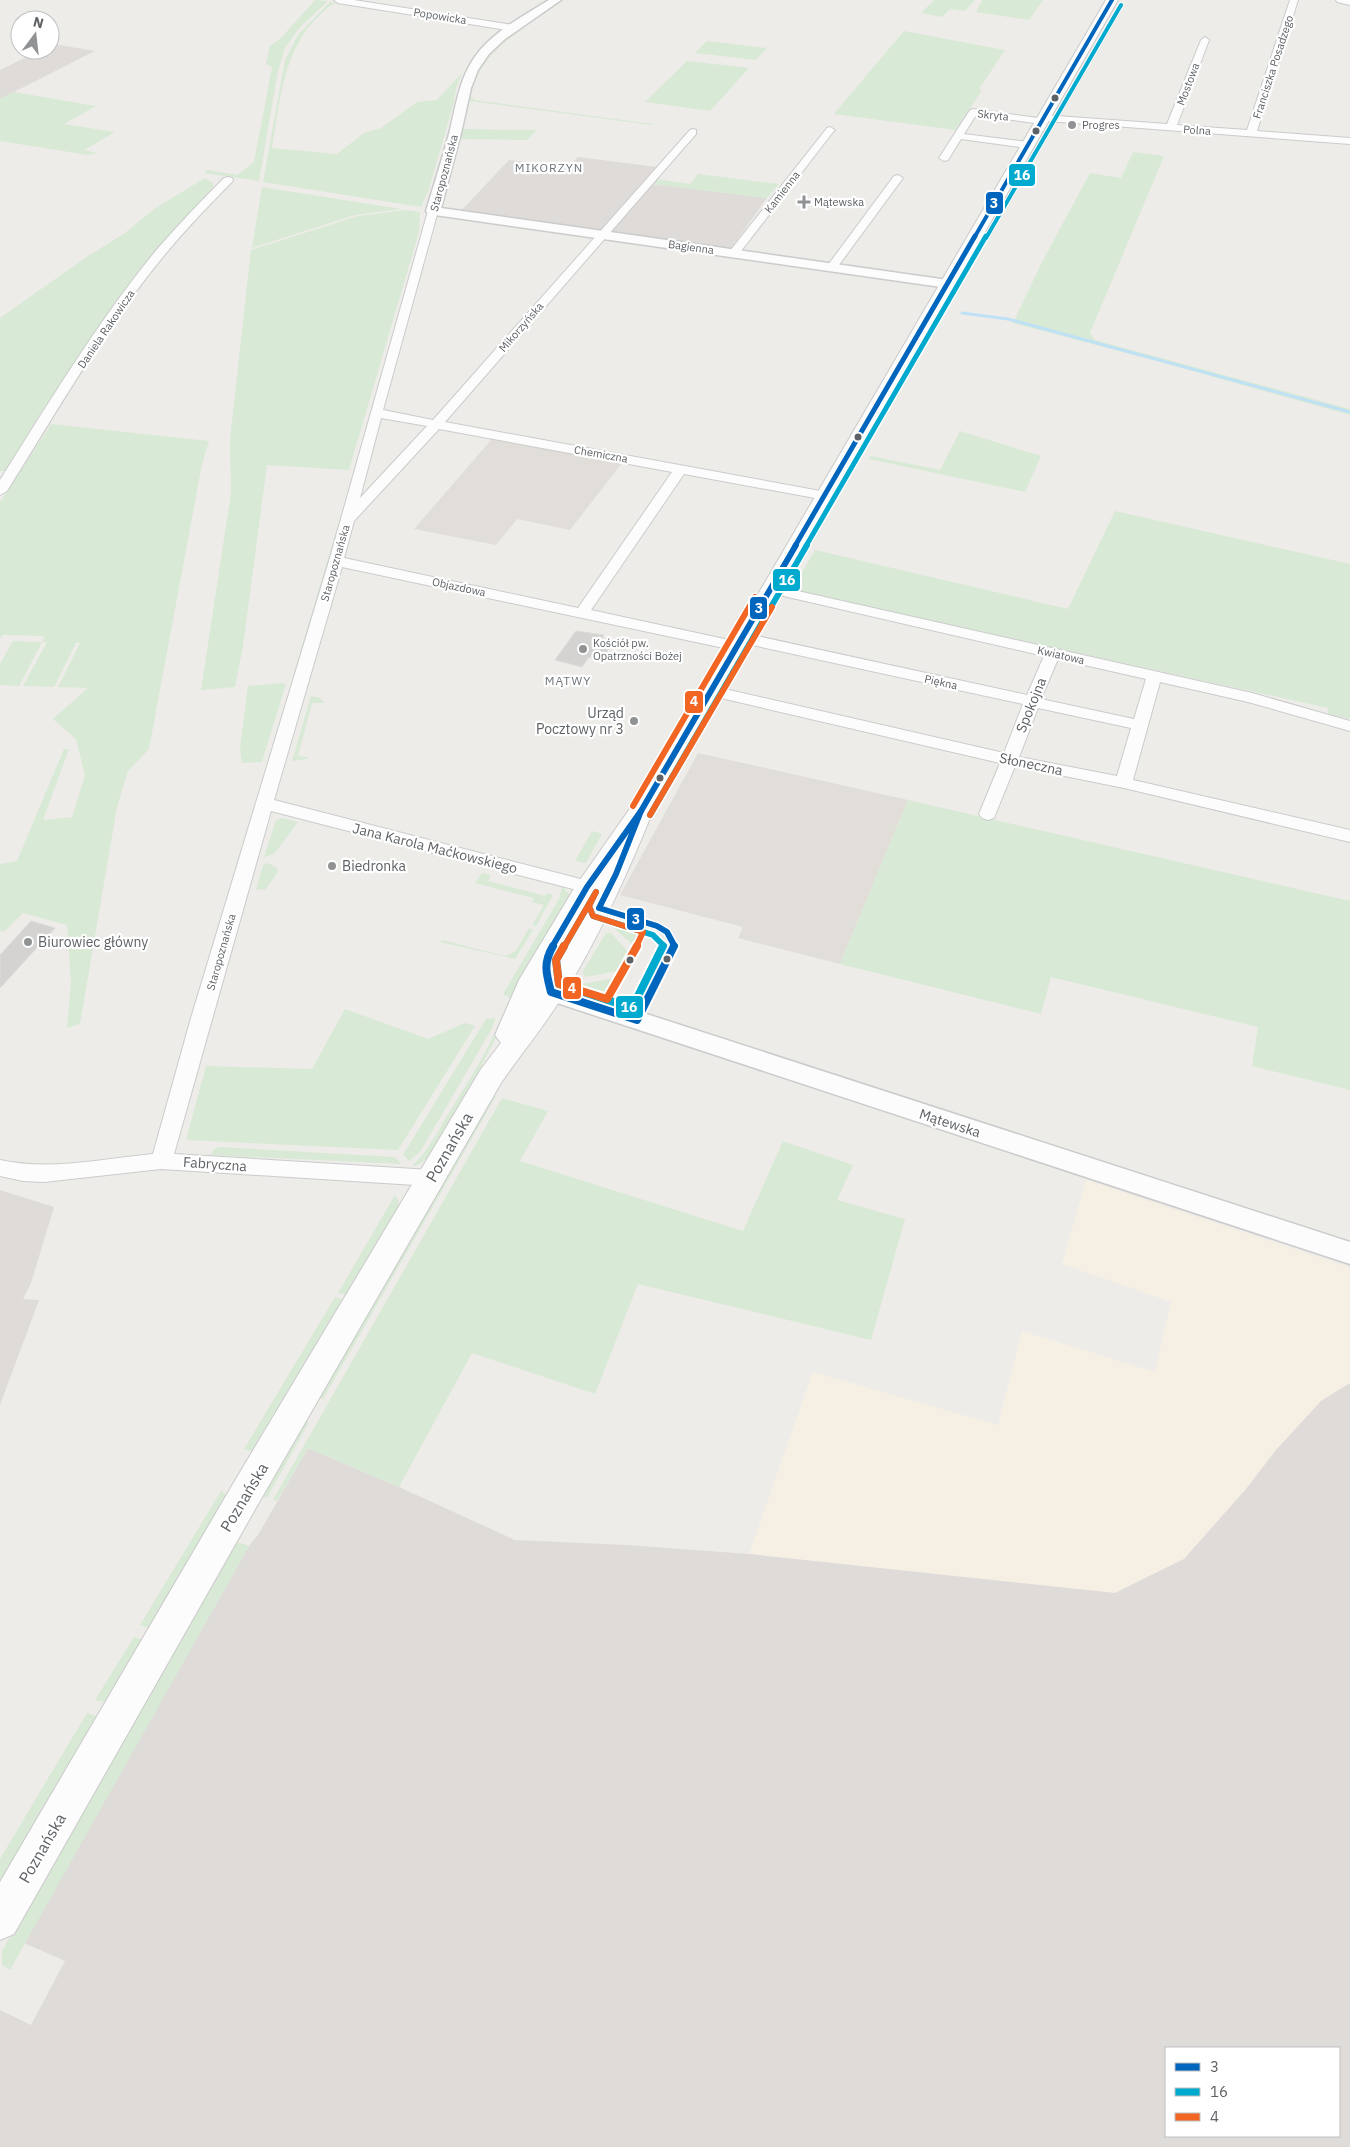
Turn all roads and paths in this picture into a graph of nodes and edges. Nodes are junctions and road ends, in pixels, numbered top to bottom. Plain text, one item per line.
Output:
1 (338, 0) edge
2 (556, 0) edge
3 (1112, 0) edge
4 (1294, 0) edge
5 (1340, 0) edge
6 (1350, 2) edge
7 (513, 28) junction
8 (1205, 40) dead end
9 (1042, 119) junction
10 (1171, 128) junction
11 (830, 130) dead end
12 (693, 132) dead end
13 (1251, 134) junction
14 (957, 136) junction
15 (1350, 141) edge
16 (1028, 145) junction
17 (944, 158) dead end
18 (898, 178) dead end
19 (228, 180) dead end
20 (433, 211) junction
21 (603, 235) junction
22 (734, 253) junction
23 (832, 267) junction
24 (948, 284) junction
25 (376, 413) junction
26 (436, 424) junction
27 (681, 468) junction
28 (0, 491) edge
29 (355, 491) junction
30 (373, 492) junction
31 (826, 496) junction
32 (347, 520) junction
33 (336, 561) junction
34 (771, 589) junction
35 (582, 613) junction
36 (740, 642) junction
37 (1053, 653) junction
38 (1154, 677) junction
39 (712, 692) junction
40 (1032, 702) junction
41 (1140, 725) junction
42 (1350, 726) edge
43 (1010, 760) junction
44 (1124, 783) junction
45 (265, 803) junction
46 (988, 814) dead end
47 (1350, 836) edge
48 (597, 890) junction
49 (546, 958) junction
50 (551, 992) junction
51 (518, 1010) junction
52 (491, 1076) junction
53 (161, 1161) junction
54 (0, 1168) edge
55 (431, 1178) junction
56 (1350, 1254) edge
57 (0, 1920) edge

1 - 7 street, Popowicka
2 - 7 street, Staropoznańska
3 - 9 main road, Poznańska
4 - 13 street, Franciszka Posadzego
5 - 6 street
7 - 20 street, Staropoznańska
8 - 10 street, Mostowa
9 - 10 street, Polna
9 - 14 street, Skryta
9 - 16 main road, Poznańska
10 - 13 street, Polna
11 - 22 street, Kamienna
12 - 21 street, Mikorzyńska
13 - 15 street, Polna
14 - 16 street, Skryta
14 - 17 street, Skryta
16 - 24 main road, Poznańska
18 - 23 street
19 - 28 street, Daniela Rakowicza
20 - 21 street, Bagienna
20 - 25 street, Staropoznańska
21 - 22 street, Bagienna
21 - 26 street, Mikorzyńska
22 - 23 street, Bagienna
23 - 24 street, Bagienna
24 - 31 main road, Poznańska
25 - 26 street, Chemiczna
25 - 29 street, Staropoznańska
26 - 27 street, Chemiczna
26 - 30 street, Mikorzyńska
27 - 31 street, Chemiczna
27 - 35 street
29 - 30 street
29 - 32 street, Staropoznańska
30 - 32 street, Mikorzyńska
31 - 34 main road, Poznańska
32 - 33 street, Staropoznańska
33 - 35 street, Objazdowa
33 - 45 street, Staropoznańska
34 - 36 main road, Poznańska
34 - 37 street, Kwiatowa
35 - 36 street, Objazdowa
36 - 39 main road, Poznańska
36 - 40 street, Piękna
37 - 38 street, Kwiatowa
37 - 40 street, Spokojna
38 - 41 street
38 - 42 street, Kwiatowa
39 - 43 street, Słoneczna
39 - 48 main road, Poznańska
40 - 41 street, Piękna
40 - 43 street, Spokojna
41 - 44 street
43 - 44 street, Słoneczna
43 - 46 street, Spokojna
44 - 47 street, Słoneczna
45 - 48 street, Jana Karola Maćkowskiego
45 - 53 street, Staropoznańska
48 - 49 main road, Poznańska
48 - 50 main road, Poznańska
49 - 50 street
49 - 51 main road, Poznańska
50 - 51 street
50 - 52 main road, Poznańska
50 - 56 street, Mątewska
51 - 52 main road, Poznańska
52 - 55 main road, Poznańska
53 - 54 street, Fabryczna
53 - 55 street, Fabryczna
55 - 57 main road, Poznańska

